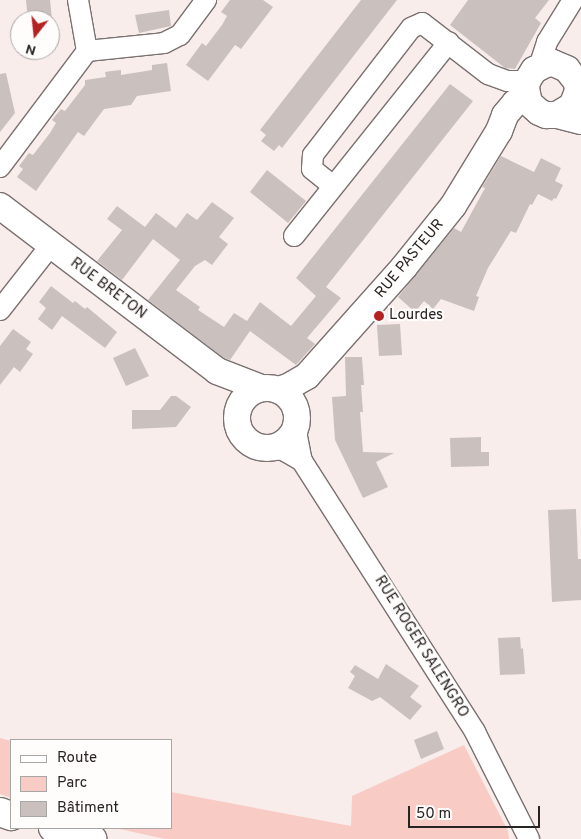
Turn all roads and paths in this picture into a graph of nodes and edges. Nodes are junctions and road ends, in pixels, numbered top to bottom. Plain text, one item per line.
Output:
1 (78, 0) edge
2 (206, 0) edge
3 (573, 0) edge
4 (559, 25) junction
5 (448, 42) junction
6 (87, 51) junction
7 (488, 74) junction
8 (531, 81) junction
9 (575, 85) edge
10 (561, 117) edge
11 (502, 123) junction
12 (0, 167) edge
13 (333, 186) junction
14 (0, 206) edge
15 (294, 236) dead end
16 (51, 245) junction
17 (0, 310) edge
18 (217, 371) junction
19 (307, 376) junction
20 (270, 389) junction
21 (237, 416) junction
22 (295, 418) junction
23 (271, 447) junction
24 (302, 461) junction
25 (56, 829) edge
26 (92, 839) edge
27 (529, 839) edge

1 - 6 street
2 - 6 street
3 - 4 street, RUE PASTEUR
4 - 8 street, RUE PASTEUR
4 - 9 street
5 - 7 street
5 - 13 street
5 - 13 street
6 - 12 street
7 - 8 street
7 - 11 street
8 - 9 main road
8 - 10 main road
8 - 11 main road, RUE PASTEUR
9 - 10 main road
10 - 11 main road
11 - 19 main road, RUE PASTEUR
13 - 15 street
14 - 16 main road, RUE BRETON
16 - 17 street
16 - 18 main road, RUE BRETON
18 - 20 main road, RUE BRETON
18 - 21 main road, RUE BRETON
19 - 20 main road, RUE PASTEUR
19 - 22 main road, RUE PASTEUR
20 - 21 main road
20 - 22 main road
21 - 23 main road
22 - 23 main road
22 - 24 street, RUE ROGER SALENGRO
23 - 24 street
24 - 27 street, RUE ROGER SALENGRO
25 - 26 highway

